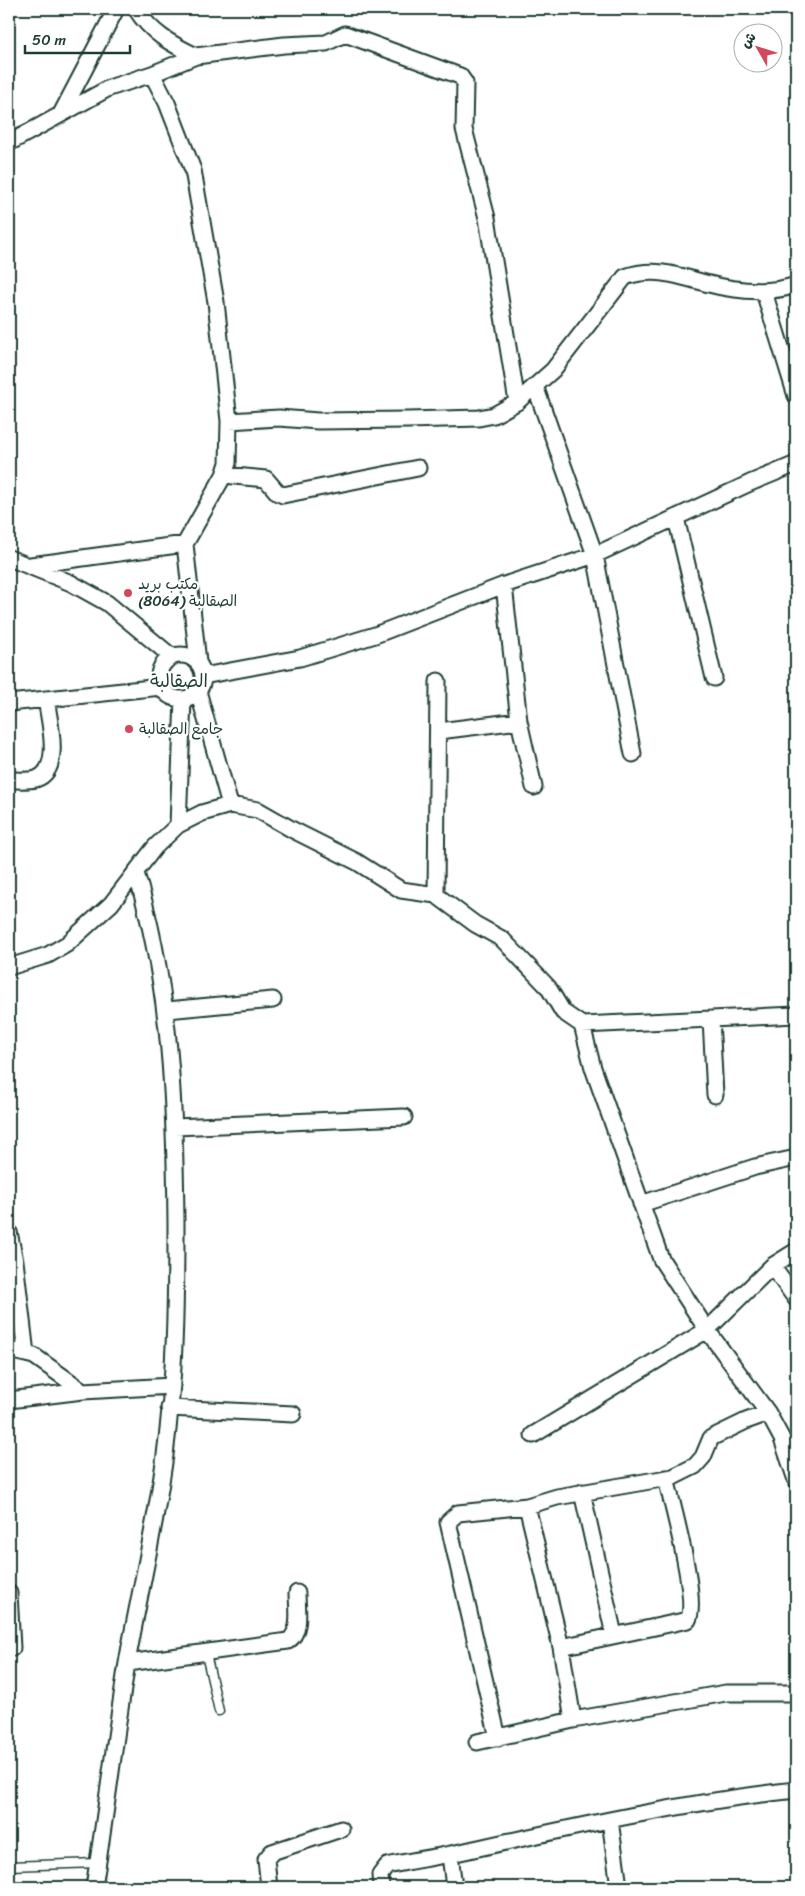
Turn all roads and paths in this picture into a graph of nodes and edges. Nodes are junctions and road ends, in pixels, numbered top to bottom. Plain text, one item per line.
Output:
1 (116, 9) edge
2 (136, 9) edge
3 (196, 56) junction
4 (152, 74) junction
5 (61, 114) junction
6 (9, 143) edge
7 (796, 285) edge
8 (764, 292) junction
9 (535, 386) junction
10 (796, 396) edge
11 (518, 402) junction
12 (229, 421) junction
13 (796, 464) edge
14 (418, 468) dead end
15 (224, 475) junction
16 (676, 518) junction
17 (185, 544) junction
18 (595, 555) junction
19 (9, 558) edge
20 (29, 566) junction
21 (504, 585) junction
22 (171, 656) junction
23 (201, 669) junction
24 (714, 678) dead end
25 (438, 681) dead end
26 (161, 687) junction
27 (198, 690) junction
28 (46, 699) junction
29 (183, 699) junction
30 (9, 703) edge
31 (519, 721) junction
32 (439, 730) junction
33 (633, 754) dead end
34 (9, 780) edge
35 (534, 787) dead end
36 (230, 805) junction
37 (178, 825) junction
38 (136, 873) junction
39 (436, 896) junction
40 (9, 967) edge
41 (273, 1000) dead end
42 (167, 1010) junction
43 (796, 1015) edge
44 (711, 1019) junction
45 (582, 1024) junction
46 (715, 1095) dead end
47 (404, 1117) dead end
48 (175, 1128) junction
49 (796, 1158) edge
50 (641, 1204) junction
51 (9, 1232) edge
52 (796, 1250) edge
53 (772, 1266) junction
54 (796, 1299) edge
55 (707, 1330) junction
56 (9, 1350) edge
57 (26, 1354) junction
58 (172, 1386) junction
59 (82, 1391) junction
60 (9, 1400) edge
61 (169, 1408) junction
62 (768, 1413) junction
63 (293, 1414) dead end
64 (533, 1435) dead end
65 (666, 1478) junction
66 (796, 1480) edge
67 (582, 1492) junction
68 (527, 1506) junction
69 (9, 1593) edge
70 (297, 1593) dead end
71 (614, 1635) junction
72 (12, 1648) dead end
73 (561, 1648) junction
74 (206, 1654) junction
75 (128, 1663) junction
76 (796, 1693) edge
77 (218, 1712) dead end
78 (574, 1720) junction
79 (498, 1738) junction
80 (477, 1742) dead end
81 (796, 1790) edge
82 (610, 1820) junction
83 (341, 1829) dead end
84 (450, 1855) junction
85 (98, 1863) junction
86 (9, 1866) edge
87 (94, 1887) edge
88 (269, 1887) edge
89 (381, 1887) edge
90 (454, 1887) edge
91 (619, 1887) edge

1 - 5 street
2 - 3 street
3 - 4 street
3 - 11 street
4 - 5 street
4 - 12 street
5 - 6 street
7 - 8 street
8 - 9 street
8 - 10 street
9 - 11 street
9 - 18 street
11 - 12 street
12 - 15 street
13 - 16 street
14 - 15 street
15 - 17 street
16 - 18 street
16 - 24 street
17 - 20 street
17 - 23 street
18 - 21 street
18 - 33 street
19 - 20 street
20 - 22 street
21 - 23 street
21 - 31 street
22 - 23 street
22 - 26 street
23 - 27 street
25 - 32 street
26 - 28 street
26 - 29 street
27 - 29 street
27 - 36 street
28 - 30 street
28 - 34 street
29 - 37 street
31 - 32 street
31 - 35 street
32 - 39 street
36 - 37 street
36 - 39 street
37 - 38 street
38 - 40 street
38 - 42 street
39 - 45 street
41 - 42 street
42 - 48 street
43 - 44 street
44 - 45 street
44 - 46 street
45 - 50 street
47 - 48 street
48 - 58 street
49 - 50 street
50 - 55 street
51 - 57 street
52 - 53 street
53 - 54 street
53 - 55 street
55 - 62 street
55 - 64 street
56 - 57 street
57 - 59 street
58 - 59 street
58 - 61 street
59 - 60 street
61 - 63 street
61 - 75 street
62 - 65 street
62 - 66 street
65 - 67 street
65 - 71 street
67 - 68 street
67 - 71 street
68 - 73 street
68 - 79 street
69 - 72 street
70 - 74 street
71 - 73 street
73 - 78 street
74 - 75 street
74 - 77 lane
75 - 85 street
76 - 78 street
78 - 79 street
79 - 80 street
81 - 82 street
82 - 84 street
82 - 91 street
83 - 88 street
84 - 89 street
84 - 90 street
85 - 86 lane
85 - 87 street

